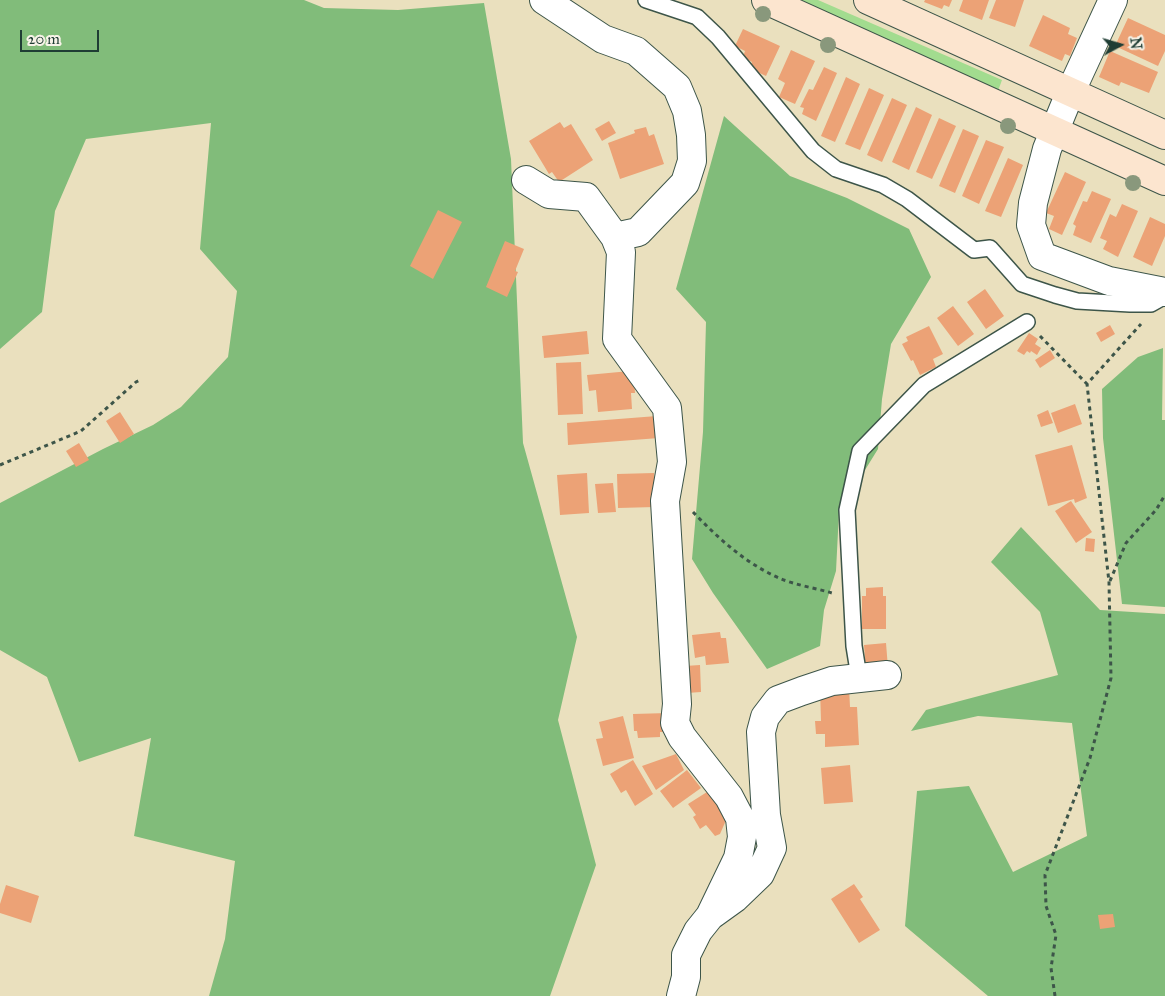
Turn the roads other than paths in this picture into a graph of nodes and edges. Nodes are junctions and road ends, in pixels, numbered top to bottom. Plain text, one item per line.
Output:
1 (544, 0) edge
2 (646, 0) edge
3 (766, 0) edge
4 (868, 0) edge
5 (1112, 0) edge
6 (1070, 93) junction
7 (1053, 132) junction
8 (1165, 135) edge
9 (526, 180) dead end
10 (1165, 182) edge
11 (614, 237) junction
12 (1165, 294) edge
13 (1027, 322) dead end
14 (887, 675) dead end
15 (859, 678) junction
16 (710, 916) junction
17 (681, 996) edge

1 - 11 street
2 - 12 lane
3 - 7 street
4 - 6 street
5 - 6 street
6 - 7 street
6 - 8 street
7 - 10 street
7 - 12 street
9 - 11 street
11 - 16 street
13 - 15 lane
14 - 15 street
15 - 16 street
16 - 17 street

